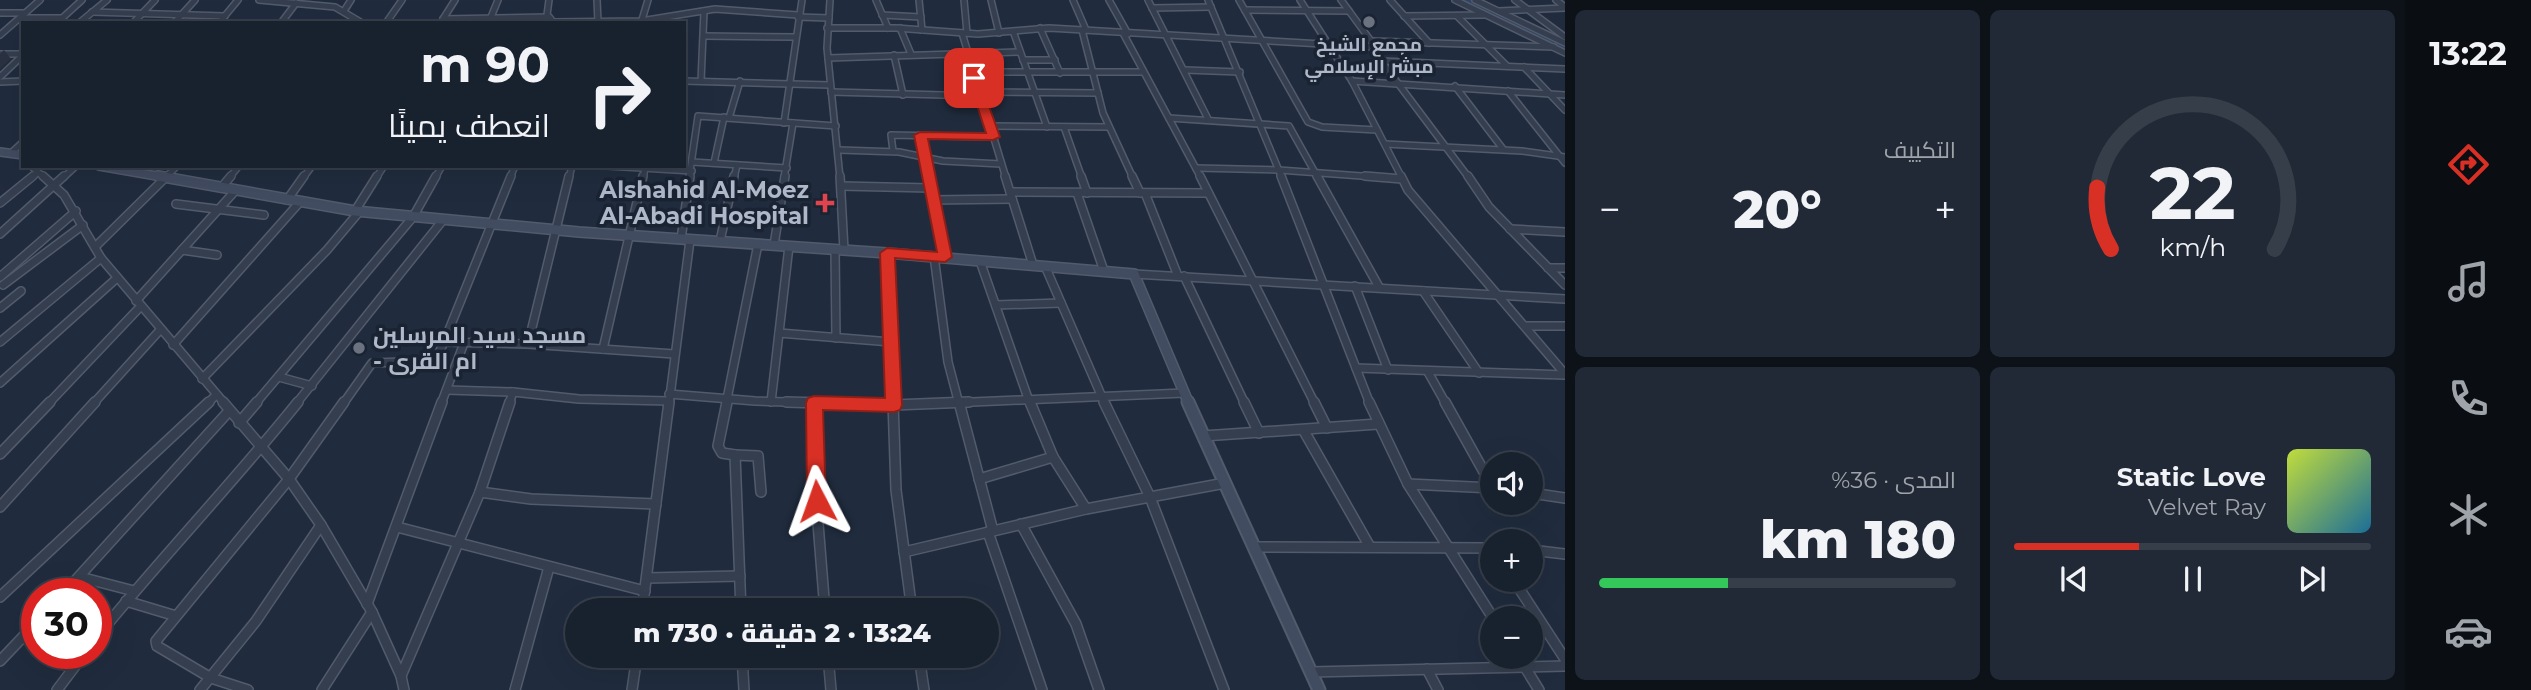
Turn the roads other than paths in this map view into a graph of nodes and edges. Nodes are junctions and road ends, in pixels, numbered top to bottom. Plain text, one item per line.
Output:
1 (40, 0) edge
2 (82, 0) edge
3 (107, 0) edge
4 (155, 0) edge
5 (195, 0) edge
6 (238, 0) edge
7 (259, 0) edge
8 (269, 0) edge
9 (351, 0) edge
10 (402, 0) edge
11 (455, 0) edge
12 (498, 0) edge
13 (549, 0) edge
14 (597, 0) edge
15 (648, 0) edge
16 (802, 0) edge
17 (830, 0) edge
18 (876, 0) edge
19 (919, 0) edge
20 (964, 0) edge
21 (991, 0) edge
22 (1073, 0) edge
23 (1109, 0) edge
24 (1148, 0) edge
25 (1239, 0) edge
26 (1300, 0) edge
27 (1341, 0) edge
28 (1390, 0) edge
29 (1455, 0) edge
30 (1475, 0) edge
31 (1515, 0) edge
32 (1556, 0) edge
33 (318, 2) edge
34 (296, 3) junction
35 (1210, 4) edge
36 (1565, 7) edge
37 (1152, 8) junction
38 (1525, 8) junction
39 (1245, 10) junction
40 (1307, 10) junction
41 (344, 11) junction
42 (705, 11) junction
43 (1349, 11) junction
44 (1497, 11) junction
45 (92, 12) junction
46 (0, 13) edge
47 (26, 13) junction
48 (140, 15) junction
49 (181, 15) junction
50 (882, 15) junction
51 (1486, 15) junction
52 (225, 16) junction
53 (349, 16) junction
54 (798, 16) junction
55 (1404, 16) junction
56 (1457, 16) junction
57 (921, 17) junction
58 (20, 18) junction
59 (829, 18) junction
60 (59, 21) edge
61 (81, 21) edge
62 (134, 21) edge
63 (176, 21) edge
64 (221, 21) edge
65 (282, 21) edge
66 (346, 21) edge
67 (358, 21) edge
68 (387, 21) edge
69 (442, 21) edge
70 (489, 21) edge
71 (551, 21) edge
72 (601, 21) edge
73 (641, 21) edge
74 (647, 21) edge
75 (888, 28) junction
76 (900, 28) junction
77 (1040, 28) junction
78 (827, 29) junction
79 (922, 30) junction
80 (1084, 30) junction
81 (1013, 31) junction
82 (1565, 31) edge
83 (1556, 32) junction
84 (965, 33) junction
85 (999, 33) junction
86 (1126, 33) junction
87 (0, 35) edge
88 (704, 36) junction
89 (1168, 36) junction
90 (795, 37) junction
91 (1565, 37) edge
92 (1226, 40) junction
93 (1262, 43) junction
94 (1429, 43) junction
95 (1565, 43) edge
96 (1373, 44) junction
97 (1331, 45) junction
98 (1486, 45) junction
99 (1554, 47) junction
100 (966, 52) junction
101 (1020, 52) junction
102 (1565, 53) edge
103 (0, 54) edge
104 (911, 54) junction
105 (21, 55) edge
106 (894, 55) junction
107 (21, 57) edge
108 (828, 58) junction
109 (1023, 60) junction
110 (1055, 60) junction
111 (1382, 61) junction
112 (1507, 66) junction
113 (1524, 67) junction
114 (1565, 69) edge
115 (1185, 70) junction
116 (972, 72) junction
117 (1143, 72) junction
118 (1240, 72) junction
119 (1028, 73) junction
120 (1060, 73) junction
121 (1092, 73) junction
122 (0, 79) edge
123 (701, 80) junction
124 (8, 81) junction
125 (21, 81) edge
126 (686, 81) edge
127 (740, 81) junction
128 (1352, 81) junction
129 (791, 83) junction
130 (1398, 83) junction
131 (1455, 86) junction
132 (0, 88) edge
133 (831, 88) junction
134 (1507, 91) junction
135 (1035, 92) junction
136 (1097, 93) junction
137 (980, 94) junction
138 (1549, 94) junction
139 (903, 95) junction
140 (1565, 95) edge
141 (1565, 110) edge
142 (726, 117) junction
143 (1169, 118) junction
144 (1208, 119) junction
145 (784, 122) junction
146 (1259, 122) junction
147 (793, 123) junction
148 (836, 127) junction
149 (990, 127) junction
150 (1047, 127) junction
151 (1064, 127) junction
152 (1109, 127) junction
153 (1377, 130) junction
154 (920, 135) junction
155 (993, 137) junction
156 (21, 143) edge
157 (1385, 144) junction
158 (1448, 147) junction
159 (1503, 149) junction
160 (839, 150) junction
161 (893, 151) junction
162 (3, 153) edge
163 (21, 155) edge
164 (925, 157) junction
165 (1562, 157) edge
166 (692, 162) junction
167 (714, 163) junction
168 (1565, 163) edge
169 (1001, 164) junction
170 (737, 165) junction
171 (32, 168) edge
172 (74, 168) edge
173 (111, 168) edge
174 (175, 168) edge
175 (237, 168) edge
176 (311, 168) edge
177 (383, 168) edge
178 (441, 168) edge
179 (514, 168) edge
180 (571, 168) edge
181 (645, 168) joint
182 (787, 168) junction
183 (1196, 168) junction
184 (1279, 170) junction
185 (692, 171) junction
186 (1316, 173) junction
187 (36, 174) junction
188 (165, 177) junction
189 (1402, 179) junction
190 (56, 186) junction
191 (841, 186) junction
192 (930, 187) junction
193 (221, 188) junction
194 (235, 191) junction
195 (1077, 192) junction
196 (1087, 193) junction
197 (1142, 193) junction
198 (1208, 193) junction
199 (1011, 195) junction
200 (932, 200) junction
201 (287, 201) junction
202 (0, 203) edge
203 (299, 203) junction
204 (176, 204) dead end
205 (218, 209) junction
206 (76, 211) junction
207 (357, 212) junction
208 (264, 215) dead end
209 (413, 217) junction
210 (443, 220) junction
211 (491, 224) junction
212 (83, 225) junction
213 (1510, 229) junction
214 (555, 230) junction
215 (1565, 232) edge
216 (0, 234) edge
217 (629, 236) junction
218 (685, 239) junction
219 (720, 241) junction
220 (758, 244) junction
221 (774, 245) junction
222 (789, 246) junction
223 (94, 247) junction
224 (840, 249) junction
225 (182, 250) junction
226 (887, 253) junction
227 (217, 255) dead end
228 (934, 257) junction
229 (945, 257) junction
230 (101, 258) junction
231 (981, 261) junction
232 (1033, 265) junction
233 (1045, 266) junction
234 (1547, 268) junction
235 (1565, 268) edge
236 (1104, 271) junction
237 (1134, 274) junction
238 (1181, 276) junction
239 (0, 277) edge
240 (117, 278) junction
241 (1251, 280) junction
242 (1324, 284) junction
243 (1, 285) edge
244 (1565, 285) edge
245 (1355, 286) junction
246 (1379, 287) junction
247 (1423, 291) junction
248 (1500, 295) junction
249 (1565, 299) edge
250 (1061, 303) junction
251 (138, 304) junction
252 (996, 305) junction
253 (0, 308) edge
254 (1525, 326) junction
255 (1565, 326) edge
256 (160, 330) junction
257 (779, 333) junction
258 (836, 338) junction
259 (0, 342) edge
260 (444, 342) junction
261 (891, 342) junction
262 (464, 343) junction
263 (528, 344) junction
264 (173, 345) junction
265 (603, 349) junction
266 (674, 354) junction
267 (1356, 368) junction
268 (1388, 370) junction
269 (1428, 372) junction
270 (1479, 373) junction
271 (1565, 375) edge
272 (279, 377) junction
273 (202, 379) junction
274 (0, 383) edge
275 (312, 386) junction
276 (447, 390) junction
277 (513, 393) junction
278 (1184, 393) junction
279 (216, 395) junction
280 (1101, 395) junction
281 (669, 397) junction
282 (1028, 399) junction
283 (726, 400) junction
284 (771, 402) junction
285 (814, 403) junction
286 (959, 403) junction
287 (894, 405) junction
288 (229, 411) junction
289 (239, 423) junction
290 (1378, 424) junction
291 (1327, 428) junction
292 (1304, 430) junction
293 (1259, 433) junction
294 (1203, 436) junction
295 (261, 448) junction
296 (0, 454) edge
297 (734, 455) junction
298 (1053, 457) junction
299 (1480, 465) edge
300 (289, 479) junction
301 (979, 479) junction
302 (1225, 483) junction
303 (1408, 484) junction
304 (1480, 487) edge
305 (480, 492) junction
306 (761, 492) dead end
307 (1543, 495) edge
308 (1150, 497) junction
309 (1565, 498) edge
310 (656, 504) junction
311 (0, 507) edge
312 (1086, 509) junction
313 (1021, 524) junction
314 (321, 525) junction
315 (397, 527) junction
316 (990, 531) junction
317 (460, 542) junction
318 (1255, 547) junction
319 (1370, 547) junction
320 (1448, 548) junction
321 (1480, 548) edge
322 (904, 552) junction
323 (1543, 552) edge
324 (1565, 554) edge
325 (549, 567) junction
326 (740, 576) junction
327 (80, 577) joint
328 (647, 578) junction
329 (134, 591) junction
330 (645, 591) junction
331 (1521, 592) edge
332 (0, 597) edge
333 (644, 598) edge
334 (741, 598) edge
335 (824, 598) edge
336 (910, 598) edge
337 (126, 601) junction
338 (1485, 606) edge
339 (369, 608) junction
340 (176, 616) junction
341 (112, 618) edge
342 (21, 639) edge
343 (1565, 659) edge
344 (0, 661) edge
345 (1565, 666) edge
346 (1543, 667) edge
347 (635, 668) edge
348 (743, 668) edge
349 (829, 668) edge
350 (921, 668) edge
351 (1480, 668) edge
352 (73, 669) edge
353 (1427, 669) junction
354 (1526, 669) edge
355 (1311, 672) junction
356 (401, 676) junction
357 (211, 678) junction
358 (57, 690) edge
359 (200, 690) edge
360 (248, 690) edge
361 (322, 690) edge
362 (404, 690) edge
363 (515, 690) edge
364 (632, 690) edge
365 (744, 690) edge
366 (831, 690) edge
367 (924, 690) edge
368 (1042, 690) edge
369 (1099, 690) edge
370 (1224, 690) edge
371 (1319, 690) edge
372 (1438, 690) edge
373 (1539, 690) edge

1 - 47 street
2 - 60 street
3 - 45 street
4 - 48 street
5 - 49 street
6 - 52 street
7 - 8 street
8 - 34 street
9 - 41 street
10 - 68 street
11 - 69 street
12 - 70 street
13 - 71 street
14 - 72 street
15 - 73 street
16 - 54 street
17 - 59 street
18 - 50 street
19 - 57 street
20 - 84 street
21 - 85 street
22 - 80 street
23 - 86 street
24 - 37 street
25 - 39 street
26 - 40 street
27 - 43 street
28 - 55 street
29 - 51 street
30 - 44 street
31 - 38 street
32 - 36 street
33 - 34 street
33 - 41 street
34 - 65 street
35 - 37 street
35 - 92 street
36 - 38 street
37 - 89 street
38 - 44 street
38 - 83 street
39 - 40 street
39 - 93 street
40 - 43 street
40 - 97 street
41 - 53 street
42 - 54 street
42 - 74 street
42 - 88 street
43 - 96 street
44 - 95 street
45 - 48 street
45 - 61 street
46 - 47 street
47 - 58 street
48 - 49 street
48 - 62 street
49 - 52 street
49 - 63 street
50 - 57 street
50 - 75 street
51 - 56 street
51 - 99 street
52 - 64 street
53 - 66 street
53 - 67 street
54 - 59 street
54 - 90 street
55 - 56 street
55 - 94 street
56 - 98 street
57 - 79 street
58 - 60 street
58 - 87 street
59 - 78 street
69 - 70 street
70 - 71 street
75 - 76 street
75 - 78 street
76 - 79 street
76 - 104 street
77 - 80 street
77 - 81 street
77 - 110 street
78 - 108 street
79 - 84 street
80 - 86 street
80 - 121 street
81 - 85 street
81 - 101 street
82 - 83 street
83 - 91 street
84 - 85 street
84 - 100 street
86 - 89 street
86 - 117 street
88 - 90 street
88 - 123 street
89 - 92 street
89 - 115 street
90 - 129 street
92 - 93 street
92 - 118 street
93 - 97 street
93 - 153 street
94 - 96 street
94 - 98 street
96 - 97 street
96 - 111 street
97 - 128 street
98 - 99 street
98 - 112 street
99 - 102 street
100 - 101 street
100 - 104 street
100 - 116 street
101 - 109 street
103 - 105 street
104 - 106 street
106 - 108 street
106 - 139 street
107 - 122 street
108 - 133 street
109 - 110 street
109 - 119 street
110 - 120 street
111 - 112 street
111 - 130 street
112 - 113 street
113 - 114 street
113 - 138 street
115 - 118 street
115 - 144 street
116 - 119 street
116 - 137 street
117 - 121 street
117 - 143 street
118 - 146 street
119 - 120 street
119 - 135 street
120 - 121 street
121 - 136 street
122 - 124 street
123 - 126 street
123 - 127 street
124 - 125 street
124 - 132 street
127 - 129 street
127 - 142 street
128 - 130 street
128 - 153 street
129 - 133 street
129 - 145 street
130 - 131 street
130 - 158 street
131 - 134 street
131 - 159 street
133 - 139 street
133 - 148 street
134 - 138 street
134 - 165 street
135 - 136 street
135 - 137 street
135 - 150 street
136 - 152 street
137 - 139 street
137 - 149 street
138 - 140 street
138 - 141 street
142 - 145 street
142 - 166 street
142 - 167 street
143 - 144 street
143 - 183 street
144 - 146 street
145 - 147 street
146 - 184 street
146 - 186 street
147 - 148 street
147 - 182 street
148 - 160 street
149 - 150 street
149 - 155 street
150 - 151 street
151 - 152 street
151 - 196 street
152 - 197 street
153 - 157 street
154 - 155 street
154 - 161 street
154 - 164 street
155 - 169 street
156 - 162 street
157 - 158 street
157 - 189 street
158 - 159 street
158 - 213 street
159 - 165 street
160 - 161 street
160 - 191 street
161 - 164 street
162 - 163 street
164 - 169 street
164 - 192 street
165 - 168 street
166 - 167 street
166 - 185 street
167 - 170 street
169 - 199 street
170 - 182 street
170 - 219 street
171 - 187 street
172 - 190 street
173 - 188 street
174 - 188 street
175 - 193 street
176 - 201 street
177 - 207 street
178 - 209 street
179 - 211 street
180 - 214 street
181 - 185 street
181 - 217 street
182 - 221 street
183 - 184 street
183 - 198 street
184 - 186 street
184 - 242 street
185 - 218 street
186 - 189 street
186 - 246 street
187 - 190 street
187 - 202 street
188 - 193 street
188 - 223 street
189 - 248 street
190 - 206 street
190 - 216 street
191 - 192 street
191 - 224 street
192 - 200 street
193 - 194 street
194 - 201 street
194 - 205 street
195 - 196 street
195 - 199 street
195 - 236 street
196 - 197 street
197 - 198 street
197 - 238 street
198 - 241 street
199 - 200 street
199 - 232 street
200 - 229 street
201 - 203 street
203 - 207 street
203 - 264 street
204 - 205 street
205 - 208 street
205 - 225 street
206 - 212 street
206 - 239 street
207 - 209 street
207 - 273 street
209 - 210 street
209 - 272 street
210 - 211 street
210 - 275 street
211 - 214 street
211 - 260 street
212 - 223 street
212 - 243 street
213 - 215 street
213 - 234 street
214 - 217 street
214 - 263 street
217 - 218 street
217 - 265 street
218 - 219 street
218 - 266 street
219 - 220 street
220 - 221 street
220 - 283 street
221 - 222 street
222 - 224 street
222 - 257 street
223 - 230 street
224 - 226 street
224 - 258 street
225 - 227 street
225 - 251 street
226 - 228 street
226 - 261 street
228 - 229 street
228 - 286 street
229 - 231 street
230 - 240 street
230 - 259 street
231 - 232 street
231 - 252 street
232 - 233 street
233 - 236 street
233 - 250 street
234 - 235 street
234 - 244 street
236 - 237 street
237 - 238 street
237 - 278 street
238 - 241 street
238 - 293 street
240 - 251 street
240 - 274 street
241 - 242 street
241 - 291 street
242 - 245 street
242 - 267 street
243 - 253 street
245 - 246 street
245 - 268 street
246 - 247 street
247 - 248 street
247 - 270 street
248 - 249 street
248 - 254 street
250 - 252 street
250 - 280 street
251 - 256 street
251 - 296 street
252 - 282 street
254 - 255 street
254 - 271 street
256 - 264 street
256 - 311 street
257 - 258 street
257 - 284 street
258 - 261 street
260 - 262 street
260 - 300 street
261 - 287 street
262 - 263 street
262 - 276 street
263 - 265 street
264 - 273 street
265 - 266 street
266 - 281 street
267 - 268 street
267 - 290 street
268 - 269 street
269 - 270 street
269 - 299 street
270 - 271 street
272 - 275 street
272 - 289 street
273 - 279 street
275 - 295 street
276 - 277 street
276 - 315 street
277 - 281 street
277 - 305 street
278 - 280 street
278 - 294 street
279 - 288 street
279 - 332 street
280 - 282 street
280 - 308 street
281 - 283 street
281 - 310 street
282 - 286 street
282 - 298 street
283 - 284 street
283 - 297 street
284 - 285 street
285 - 287 street
285 - 335 street
286 - 287 street
286 - 301 street
287 - 322 street
288 - 289 street
288 - 327 street
289 - 295 street
290 - 291 street
290 - 303 street
291 - 292 street
292 - 293 street
292 - 319 street
293 - 294 street
294 - 302 street
295 - 300 street
295 - 329 street
297 - 306 street
297 - 326 street
298 - 301 street
298 - 312 street
300 - 314 street
300 - 340 street
301 - 316 street
302 - 308 street
302 - 318 street
303 - 304 street
303 - 320 street
305 - 310 street
305 - 317 street
307 - 309 street
308 - 312 street
308 - 370 street
310 - 328 street
312 - 313 street
313 - 316 street
313 - 369 street
314 - 339 street
314 - 357 street
315 - 317 street
315 - 339 street
316 - 322 street
316 - 368 street
317 - 325 street
317 - 356 street
318 - 319 street
318 - 355 street
319 - 320 street
320 - 321 street
320 - 338 street
322 - 336 street
323 - 324 street
325 - 330 street
325 - 363 street
326 - 328 street
326 - 334 street
327 - 329 street
328 - 330 street
329 - 337 street
330 - 333 street
331 - 343 street
337 - 340 street
337 - 341 street
339 - 356 street
339 - 361 street
340 - 357 street
342 - 344 street
345 - 346 street
347 - 364 street
348 - 365 street
349 - 366 street
350 - 367 street
351 - 353 street
352 - 358 street
353 - 355 street
353 - 372 street
354 - 373 street
355 - 371 street
356 - 362 street
357 - 359 street
357 - 360 street

